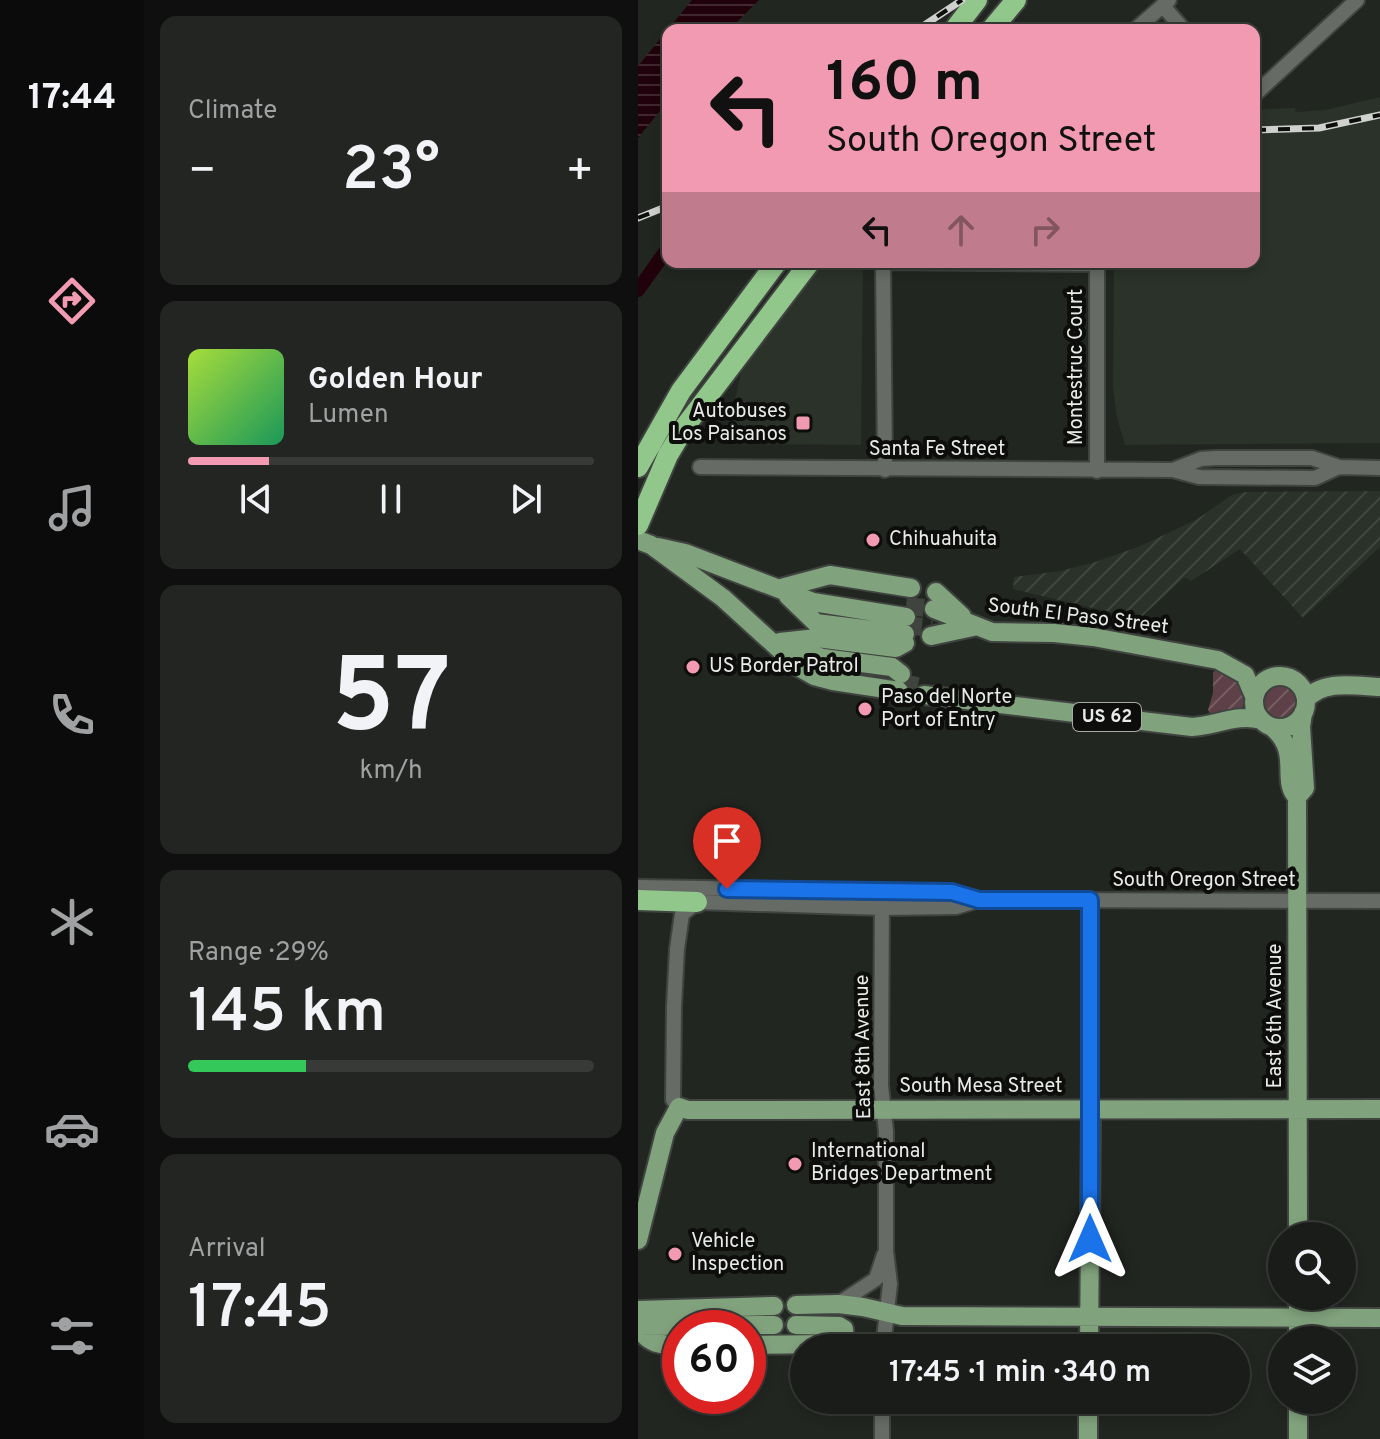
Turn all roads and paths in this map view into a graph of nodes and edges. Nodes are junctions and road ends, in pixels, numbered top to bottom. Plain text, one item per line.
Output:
1 (977, 0) edge
2 (1016, 0) edge
3 (1357, 0) edge
4 (1166, 3) edge
5 (959, 24) edge
6 (996, 24) edge
7 (1142, 24) edge
8 (1180, 24) edge
9 (1260, 89) edge
10 (773, 268) edge
11 (805, 268) edge
12 (883, 268) edge
13 (1097, 268) edge
14 (638, 467) edge
15 (700, 467) dead end
16 (1380, 468) edge
17 (885, 470) junction
18 (1097, 471) junction
19 (638, 525) edge
20 (645, 542) edge
21 (781, 588) junction
22 (907, 616) junction
23 (973, 627) junction
24 (773, 642) junction
25 (900, 683) tunnel mouth
26 (1380, 687) edge
27 (928, 693) tunnel mouth
28 (1254, 696) junction
29 (1304, 707) junction
30 (1266, 724) junction
31 (1297, 797) junction
32 (638, 887) edge
33 (882, 890) junction
34 (638, 900) edge
35 (979, 900) junction
36 (1090, 900) junction
37 (1298, 901) junction
38 (1380, 901) edge
39 (697, 902) junction
40 (882, 908) junction
41 (679, 1107) junction
42 (884, 1109) junction
43 (1298, 1109) junction
44 (1380, 1109) edge
45 (1091, 1110) junction
46 (1298, 1222) edge
47 (638, 1240) edge
48 (886, 1251) junction
49 (838, 1304) junction
50 (796, 1305) dead end
51 (638, 1310) edge
52 (1298, 1310) edge
53 (886, 1312) junction
54 (774, 1316) dead end
55 (1090, 1317) junction
56 (1298, 1317) junction
57 (659, 1318) junction
58 (1380, 1318) edge
59 (796, 1325) dead end
60 (638, 1326) edge
61 (1298, 1326) edge
62 (884, 1334) edge
63 (1089, 1334) edge
64 (662, 1344) edge
65 (766, 1345) edge
66 (882, 1414) edge
67 (1088, 1414) edge
68 (1298, 1414) edge
69 (882, 1439) edge
70 (1088, 1439) edge
71 (1298, 1439) edge

1 - 5 highway
2 - 6 highway
3 - 9 street
4 - 7 street
4 - 8 street
10 - 14 highway
11 - 19 highway
12 - 17 street
13 - 18 street, Montestruc Court
15 - 17 street, Santa Fe Street
16 - 18 street, Santa Fe Street
17 - 18 street, Santa Fe Street
20 - 21 main road
20 - 24 main road
21 - 22 main road
21 - 22 main road
22 - 24 main road
23 - 23 main road, South El Paso Street
23 - 28 main road, South El Paso Street
24 - 25 main road
26 - 29 main road, US 62
27 - 30 main road, US 62
28 - 29 main road
28 - 30 main road
29 - 30 main road, US 62
29 - 31 main road, East 6th Avenue
30 - 31 main road, East 6th Avenue
31 - 37 main road, East 6th Avenue
32 - 33 street, South Oregon Street
33 - 35 street, South Oregon Street
33 - 40 street, East 8th Avenue
34 - 39 highway
35 - 36 street, South Oregon Street
35 - 40 street, South Oregon Street
36 - 37 street, South Oregon Street
36 - 45 street
37 - 38 street, South Oregon Street
37 - 43 main road, East 6th Avenue
39 - 40 street, South Oregon Street
39 - 41 street
40 - 42 street, East 8th Avenue
41 - 42 main road, South Mesa Street
41 - 47 main road
42 - 45 main road, South Mesa Street
42 - 48 street, East 8th Avenue
43 - 44 main road, South Mesa Street
43 - 45 main road, South Mesa Street
43 - 46 main road, East 6th Avenue
45 - 55 main road
48 - 49 street, East 8th Avenue
48 - 53 street, East 8th Avenue
49 - 50 main road
49 - 53 main road
51 - 57 main road
52 - 56 main road
53 - 55 main road
53 - 62 street, East 8th Avenue
54 - 57 main road
55 - 56 main road
55 - 63 main road
56 - 58 main road
56 - 61 main road
57 - 60 main road
59 - 65 main road
60 - 64 main road
66 - 69 street
67 - 70 main road
68 - 71 main road

